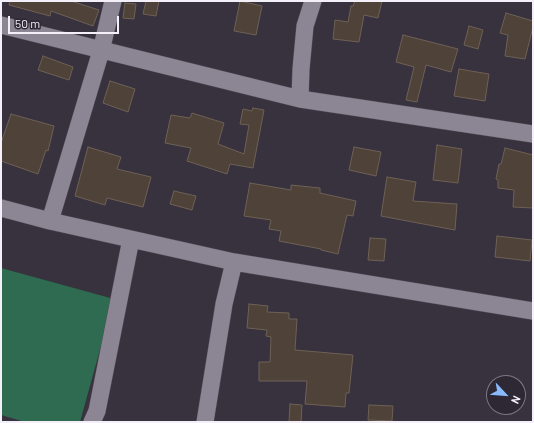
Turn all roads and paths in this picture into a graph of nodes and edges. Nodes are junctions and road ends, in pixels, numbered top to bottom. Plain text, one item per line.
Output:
1 (113, 1) edge
2 (313, 1) edge
3 (1, 25) edge
4 (101, 51) junction
5 (300, 99) junction
6 (533, 134) edge
7 (1, 208) edge
8 (50, 221) junction
9 (131, 239) junction
10 (234, 262) junction
11 (533, 311) edge
12 (92, 422) edge
13 (205, 422) edge

1 - 4 street
2 - 5 street
3 - 4 street
4 - 5 street
4 - 8 street
5 - 6 street
7 - 8 street
8 - 9 street
9 - 10 street
9 - 12 street
10 - 11 street
10 - 13 street

